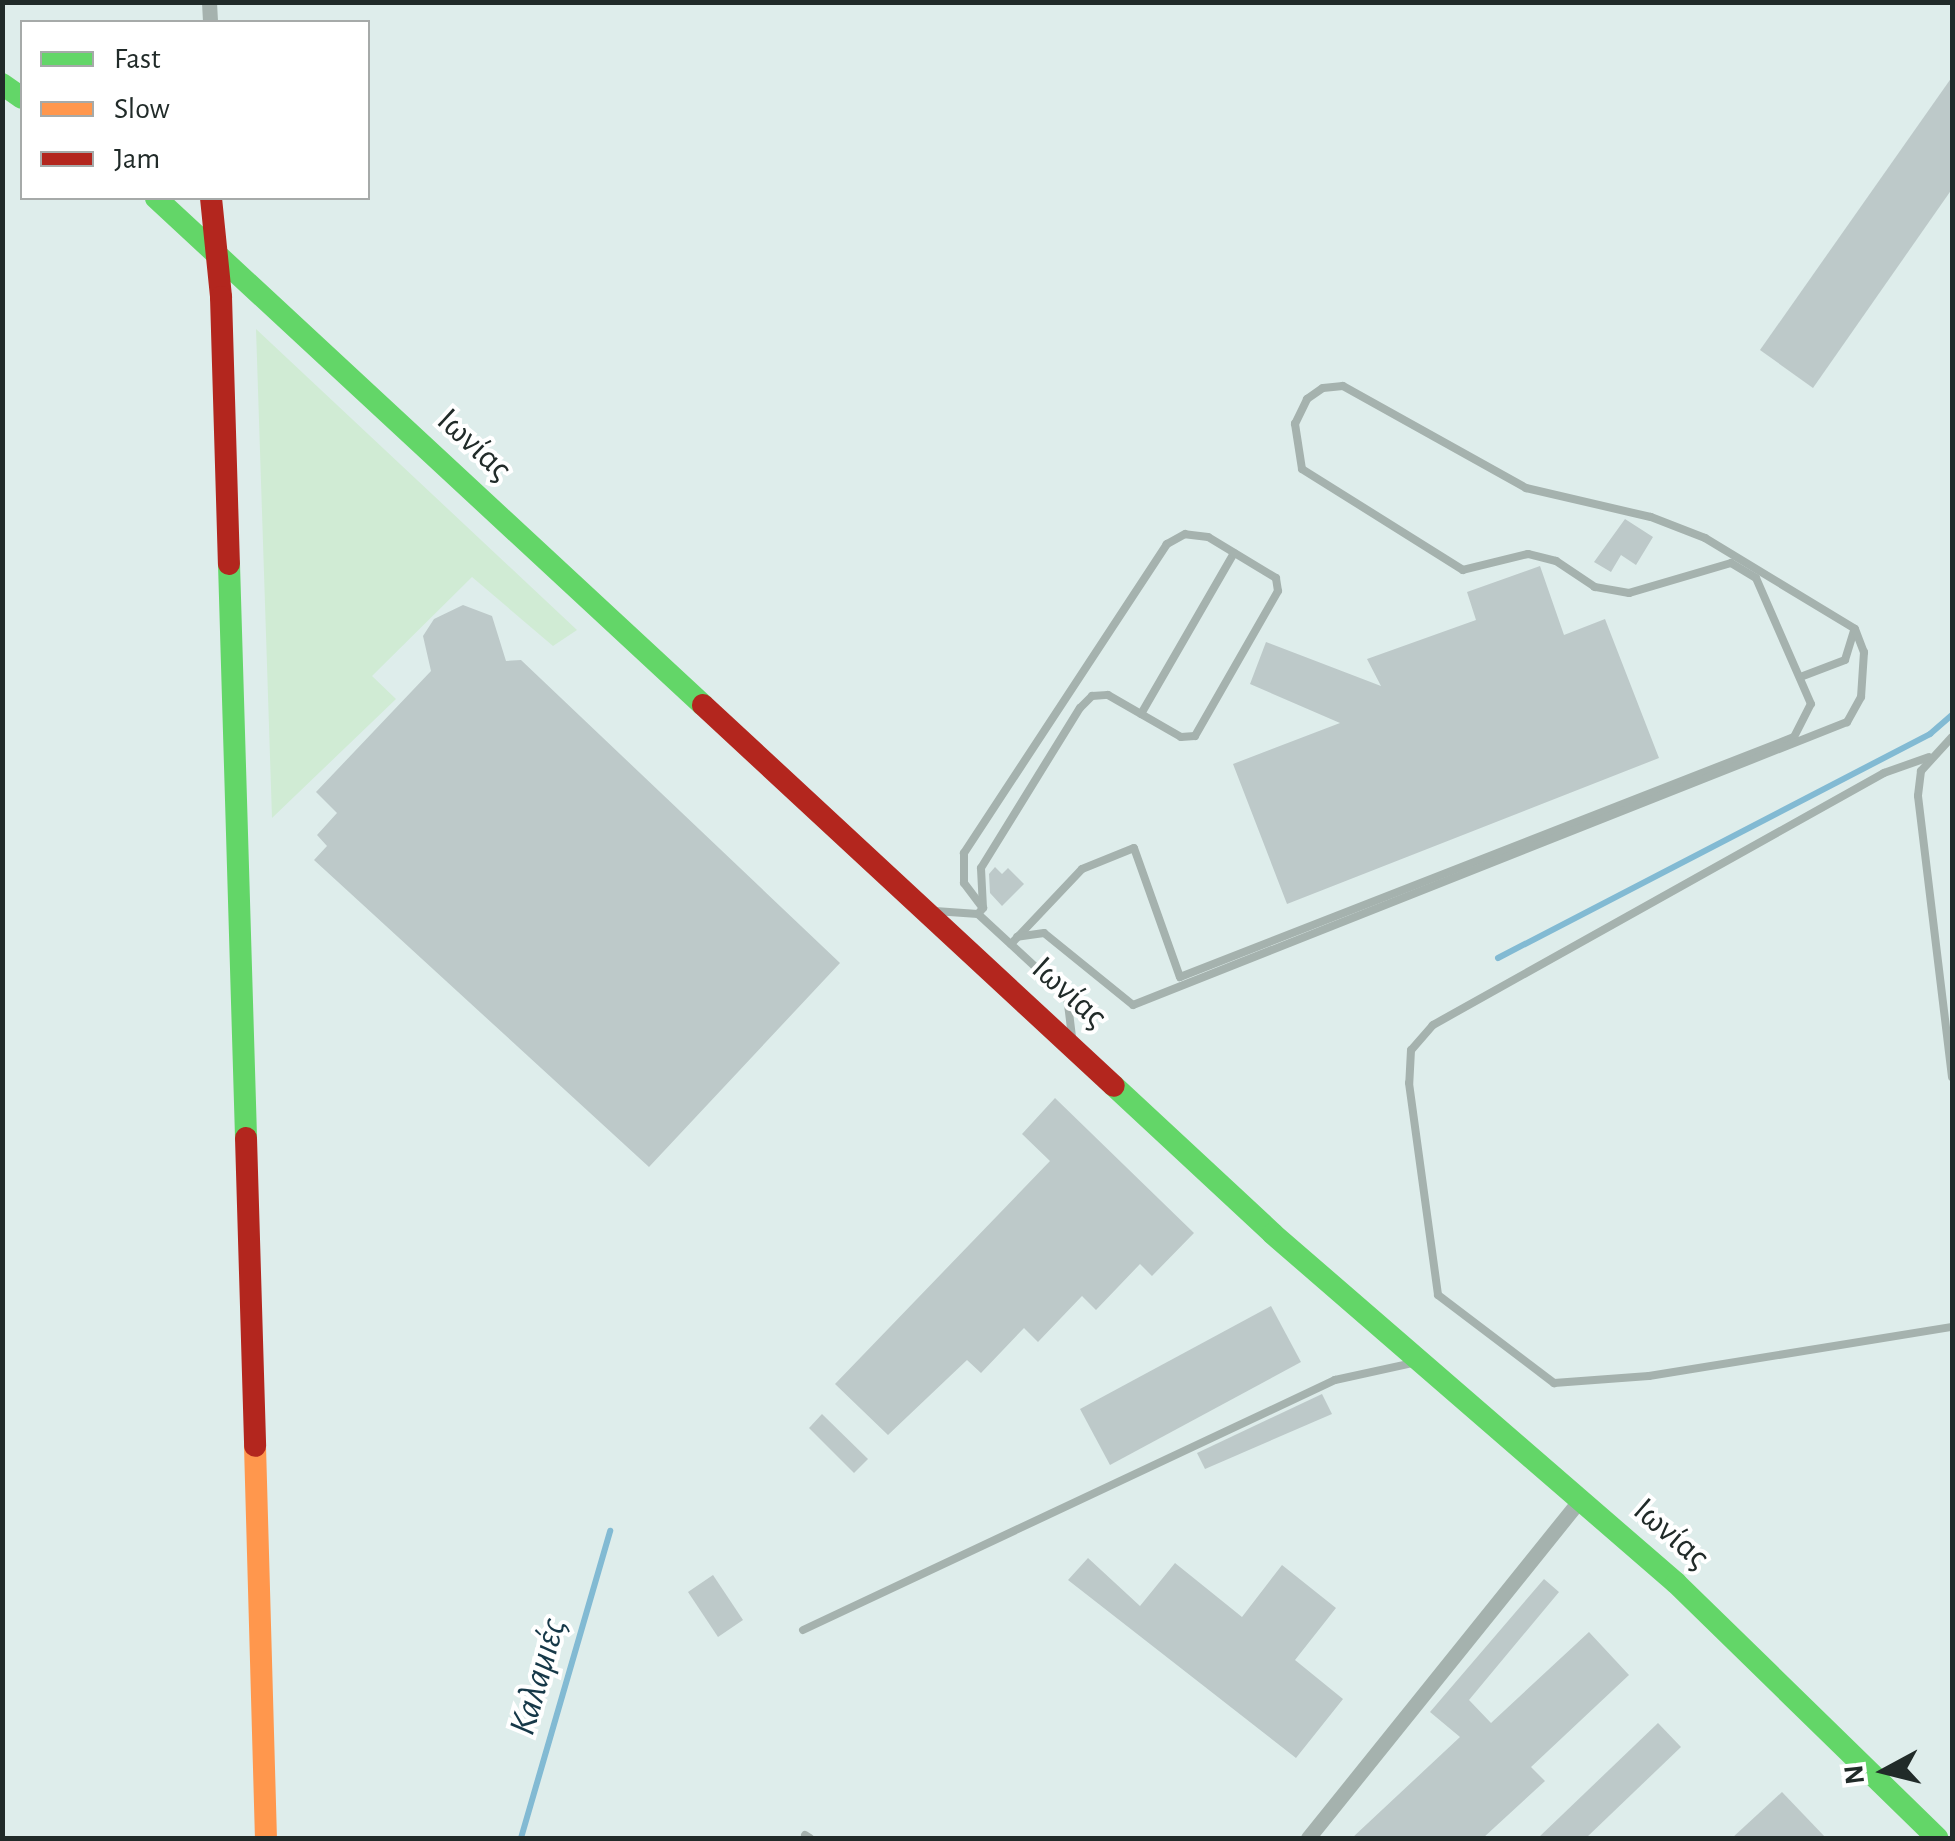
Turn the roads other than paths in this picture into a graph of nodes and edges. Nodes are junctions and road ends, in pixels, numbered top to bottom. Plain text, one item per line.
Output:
1 (158, 200) edge
2 (211, 200) edge
3 (215, 250) junction
4 (1234, 552) junction
5 (1854, 630) junction
6 (1803, 676) junction
7 (1140, 714) junction
8 (1952, 737) edge
9 (1929, 757) junction
10 (925, 911) junction
11 (980, 911) junction
12 (1014, 941) junction
13 (1072, 1042) junction
14 (1952, 1078) edge
15 (1952, 1327) edge
16 (1416, 1362) junction
17 (1578, 1501) junction
18 (803, 1630) dead end
19 (266, 1838) edge
20 (1308, 1838) edge
21 (1937, 1838) edge

1 - 3 street, Ιωνίας
2 - 3 street
3 - 10 street, Ιωνίας
3 - 19 street
4 - 7 lane
4 - 7 lane
4 - 11 lane
5 - 6 lane
5 - 6 lane
5 - 12 lane
6 - 12 lane
7 - 11 lane
8 - 9 lane
9 - 14 lane
9 - 15 lane
10 - 11 lane
10 - 13 street, Ιωνίας
11 - 12 lane
12 - 13 lane
13 - 16 street, Ιωνίας
16 - 17 street, Ιωνίας
16 - 18 lane
17 - 20 street
17 - 21 street, Ιωνίας

